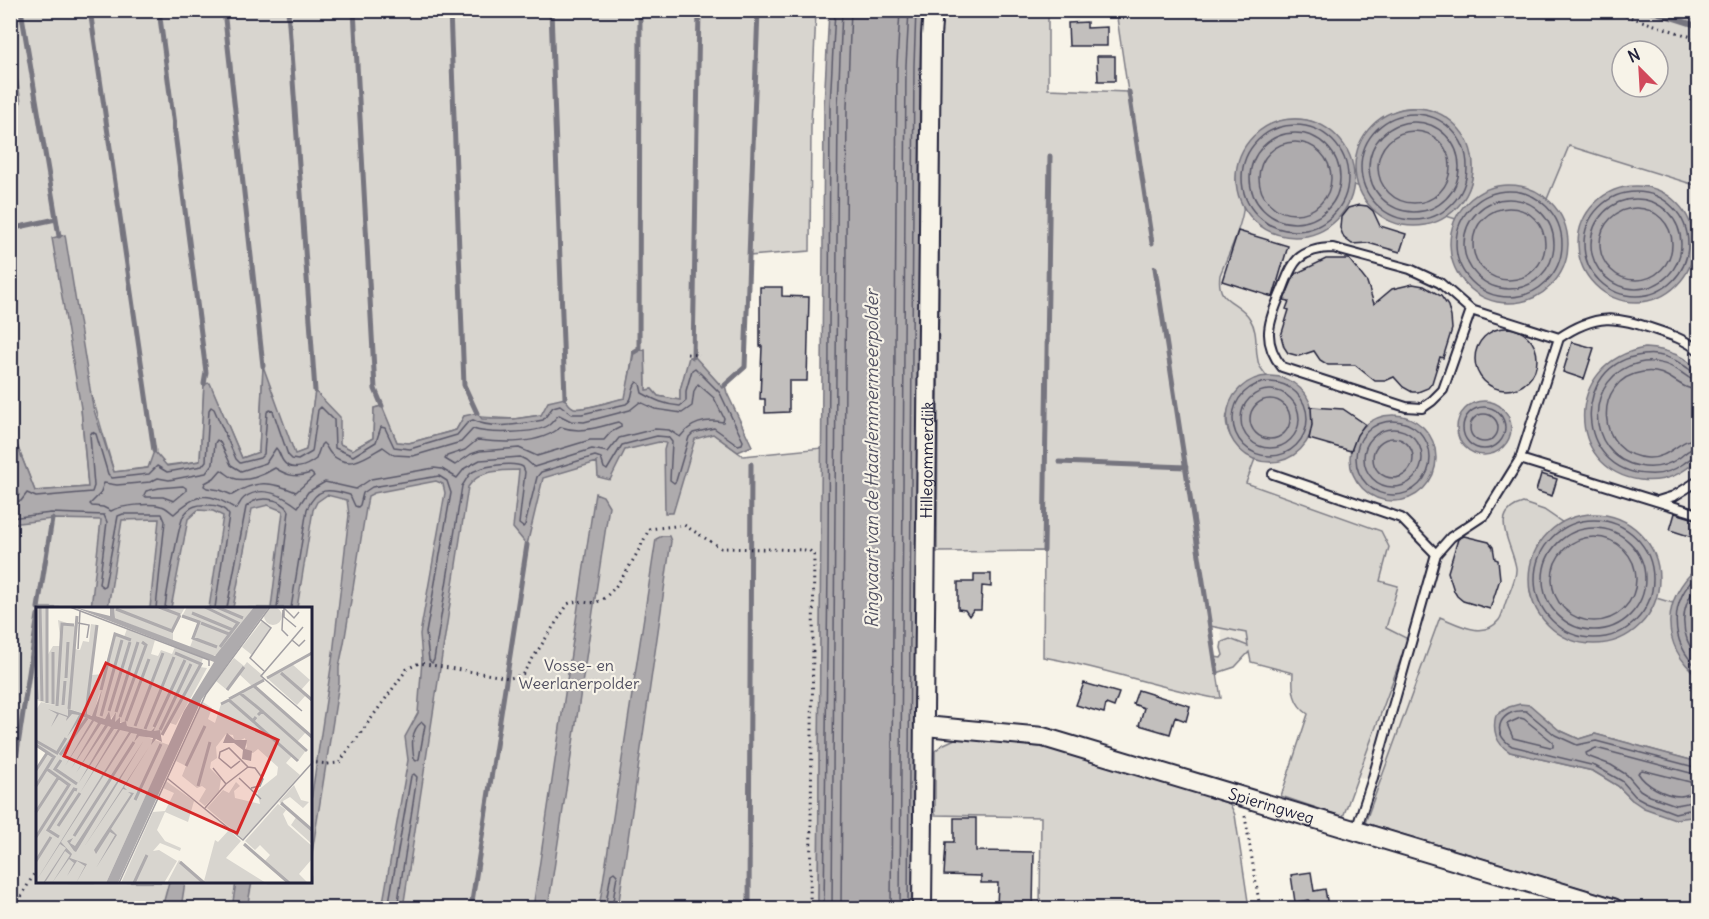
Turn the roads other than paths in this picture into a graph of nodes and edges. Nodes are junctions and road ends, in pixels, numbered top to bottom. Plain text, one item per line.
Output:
1 (933, 10) edge
2 (1471, 310) junction
3 (1559, 338) junction
4 (1698, 350) edge
5 (1520, 459) junction
6 (1273, 474) dead end
7 (1698, 481) edge
8 (1658, 501) junction
9 (1698, 514) edge
10 (1436, 554) junction
11 (926, 726) junction
12 (1356, 830) junction
13 (922, 909) edge
14 (1613, 909) edge

1 - 11 street, Hillegommerdijk
2 - 2 lane
2 - 3 lane
3 - 4 lane
3 - 5 lane
5 - 8 lane
5 - 10 lane
6 - 10 lane
7 - 8 lane
8 - 9 lane
10 - 12 lane
11 - 12 street, Spieringweg
11 - 13 street, Hillegommerdijk
12 - 14 street, Spieringweg

